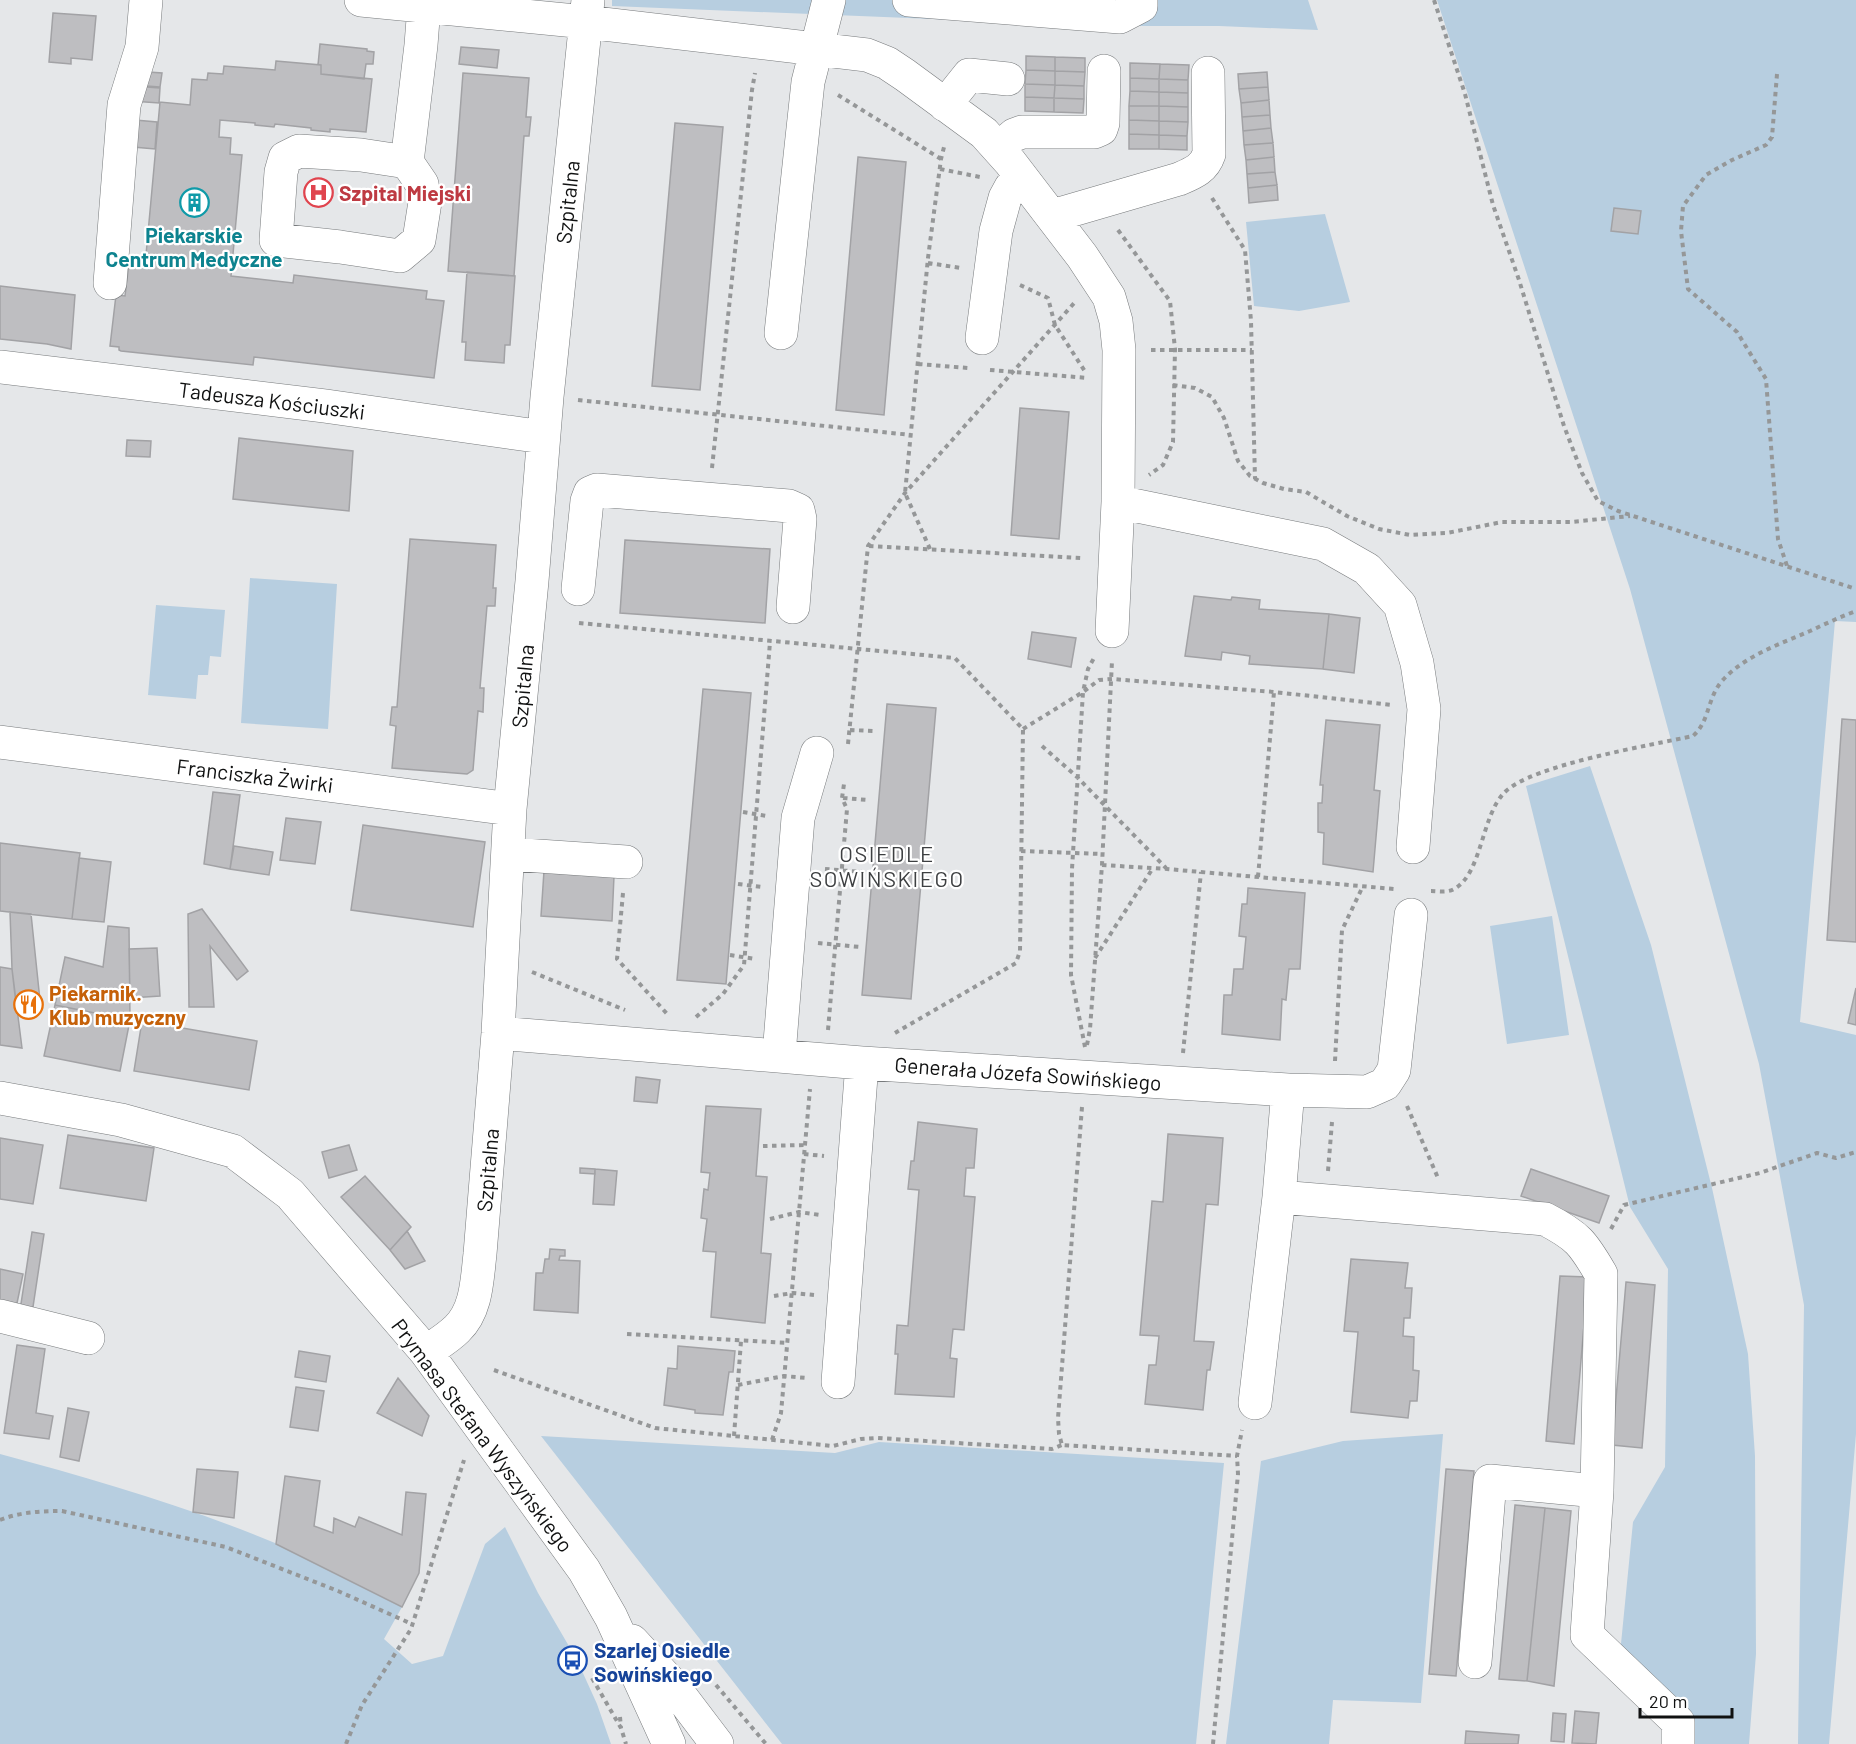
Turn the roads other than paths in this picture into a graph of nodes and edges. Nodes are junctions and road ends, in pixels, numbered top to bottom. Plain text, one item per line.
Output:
1 (146, 0) edge
2 (361, 0) edge
3 (829, 0) edge
4 (909, 0) edge
5 (1141, 0) edge
6 (424, 6) junction
7 (587, 11) edge
8 (813, 61) junction
9 (1104, 71) dead end
10 (1208, 74) dead end
11 (1008, 78) dead end
12 (950, 108) junction
13 (999, 148) junction
14 (407, 162) junction
15 (1015, 184) junction
16 (1052, 216) junction
17 (110, 284) dead end
18 (781, 333) dead end
19 (982, 354) road end
20 (0, 367) edge
21 (543, 437) junction
22 (1118, 502) junction
23 (537, 511) junction
24 (585, 515) junction
25 (578, 589) dead end
26 (793, 607) dead end
27 (1112, 631) road end
28 (0, 742) edge
29 (832, 753) road end
30 (510, 809) junction
31 (1413, 848) dead end
32 (509, 854) junction
33 (626, 862) road end
34 (1410, 898) road end
35 (498, 1033) junction
36 (779, 1055) junction
37 (862, 1063) junction
38 (1288, 1090) junction
39 (0, 1098) edge
40 (1279, 1197) junction
41 (0, 1316) edge
42 (88, 1338) dead end
43 (426, 1352) junction
44 (838, 1382) road end
45 (1255, 1403) dead end
46 (1598, 1491) junction
47 (611, 1617) junction
48 (1474, 1662) dead end
49 (656, 1744) edge
50 (669, 1744) edge
51 (691, 1744) edge
52 (717, 1744) edge
53 (1678, 1744) edge

1 - 17 street
2 - 6 street
3 - 8 street
4 - 5 street
6 - 7 street
6 - 14 street
7 - 8 street
7 - 21 street, Szpitalna
8 - 12 street
8 - 18 street
9 - 13 street
10 - 16 street
11 - 12 street
12 - 13 street
13 - 15 street
14 - 14 street
15 - 16 street
15 - 19 street
16 - 22 street
20 - 21 street, Tadeusza Kościuszki
21 - 23 street, Szpitalna
22 - 27 street
22 - 31 street
23 - 24 street
23 - 30 street, Szpitalna
24 - 25 street
24 - 26 street
28 - 30 street, Franciszka Żwirki
29 - 36 street
30 - 32 street, Szpitalna
32 - 33 street
32 - 35 street, Szpitalna
34 - 38 street, Generała Józefa Sowińskiego
35 - 36 street, Generała Józefa Sowińskiego
35 - 43 street, Szpitalna
36 - 37 street, Generała Józefa Sowińskiego
37 - 38 street, Generała Józefa Sowińskiego
37 - 44 street
38 - 40 street
39 - 43 street, Prymasa Stefana Wyszyńskiego
40 - 45 street
40 - 46 street
41 - 42 street
43 - 47 street, Prymasa Stefana Wyszyńskiego
46 - 48 street
46 - 53 street
47 - 49 street
47 - 50 street, Prymasa Stefana Wyszyńskiego
47 - 51 street, Prymasa Stefana Wyszyńskiego
47 - 52 street

